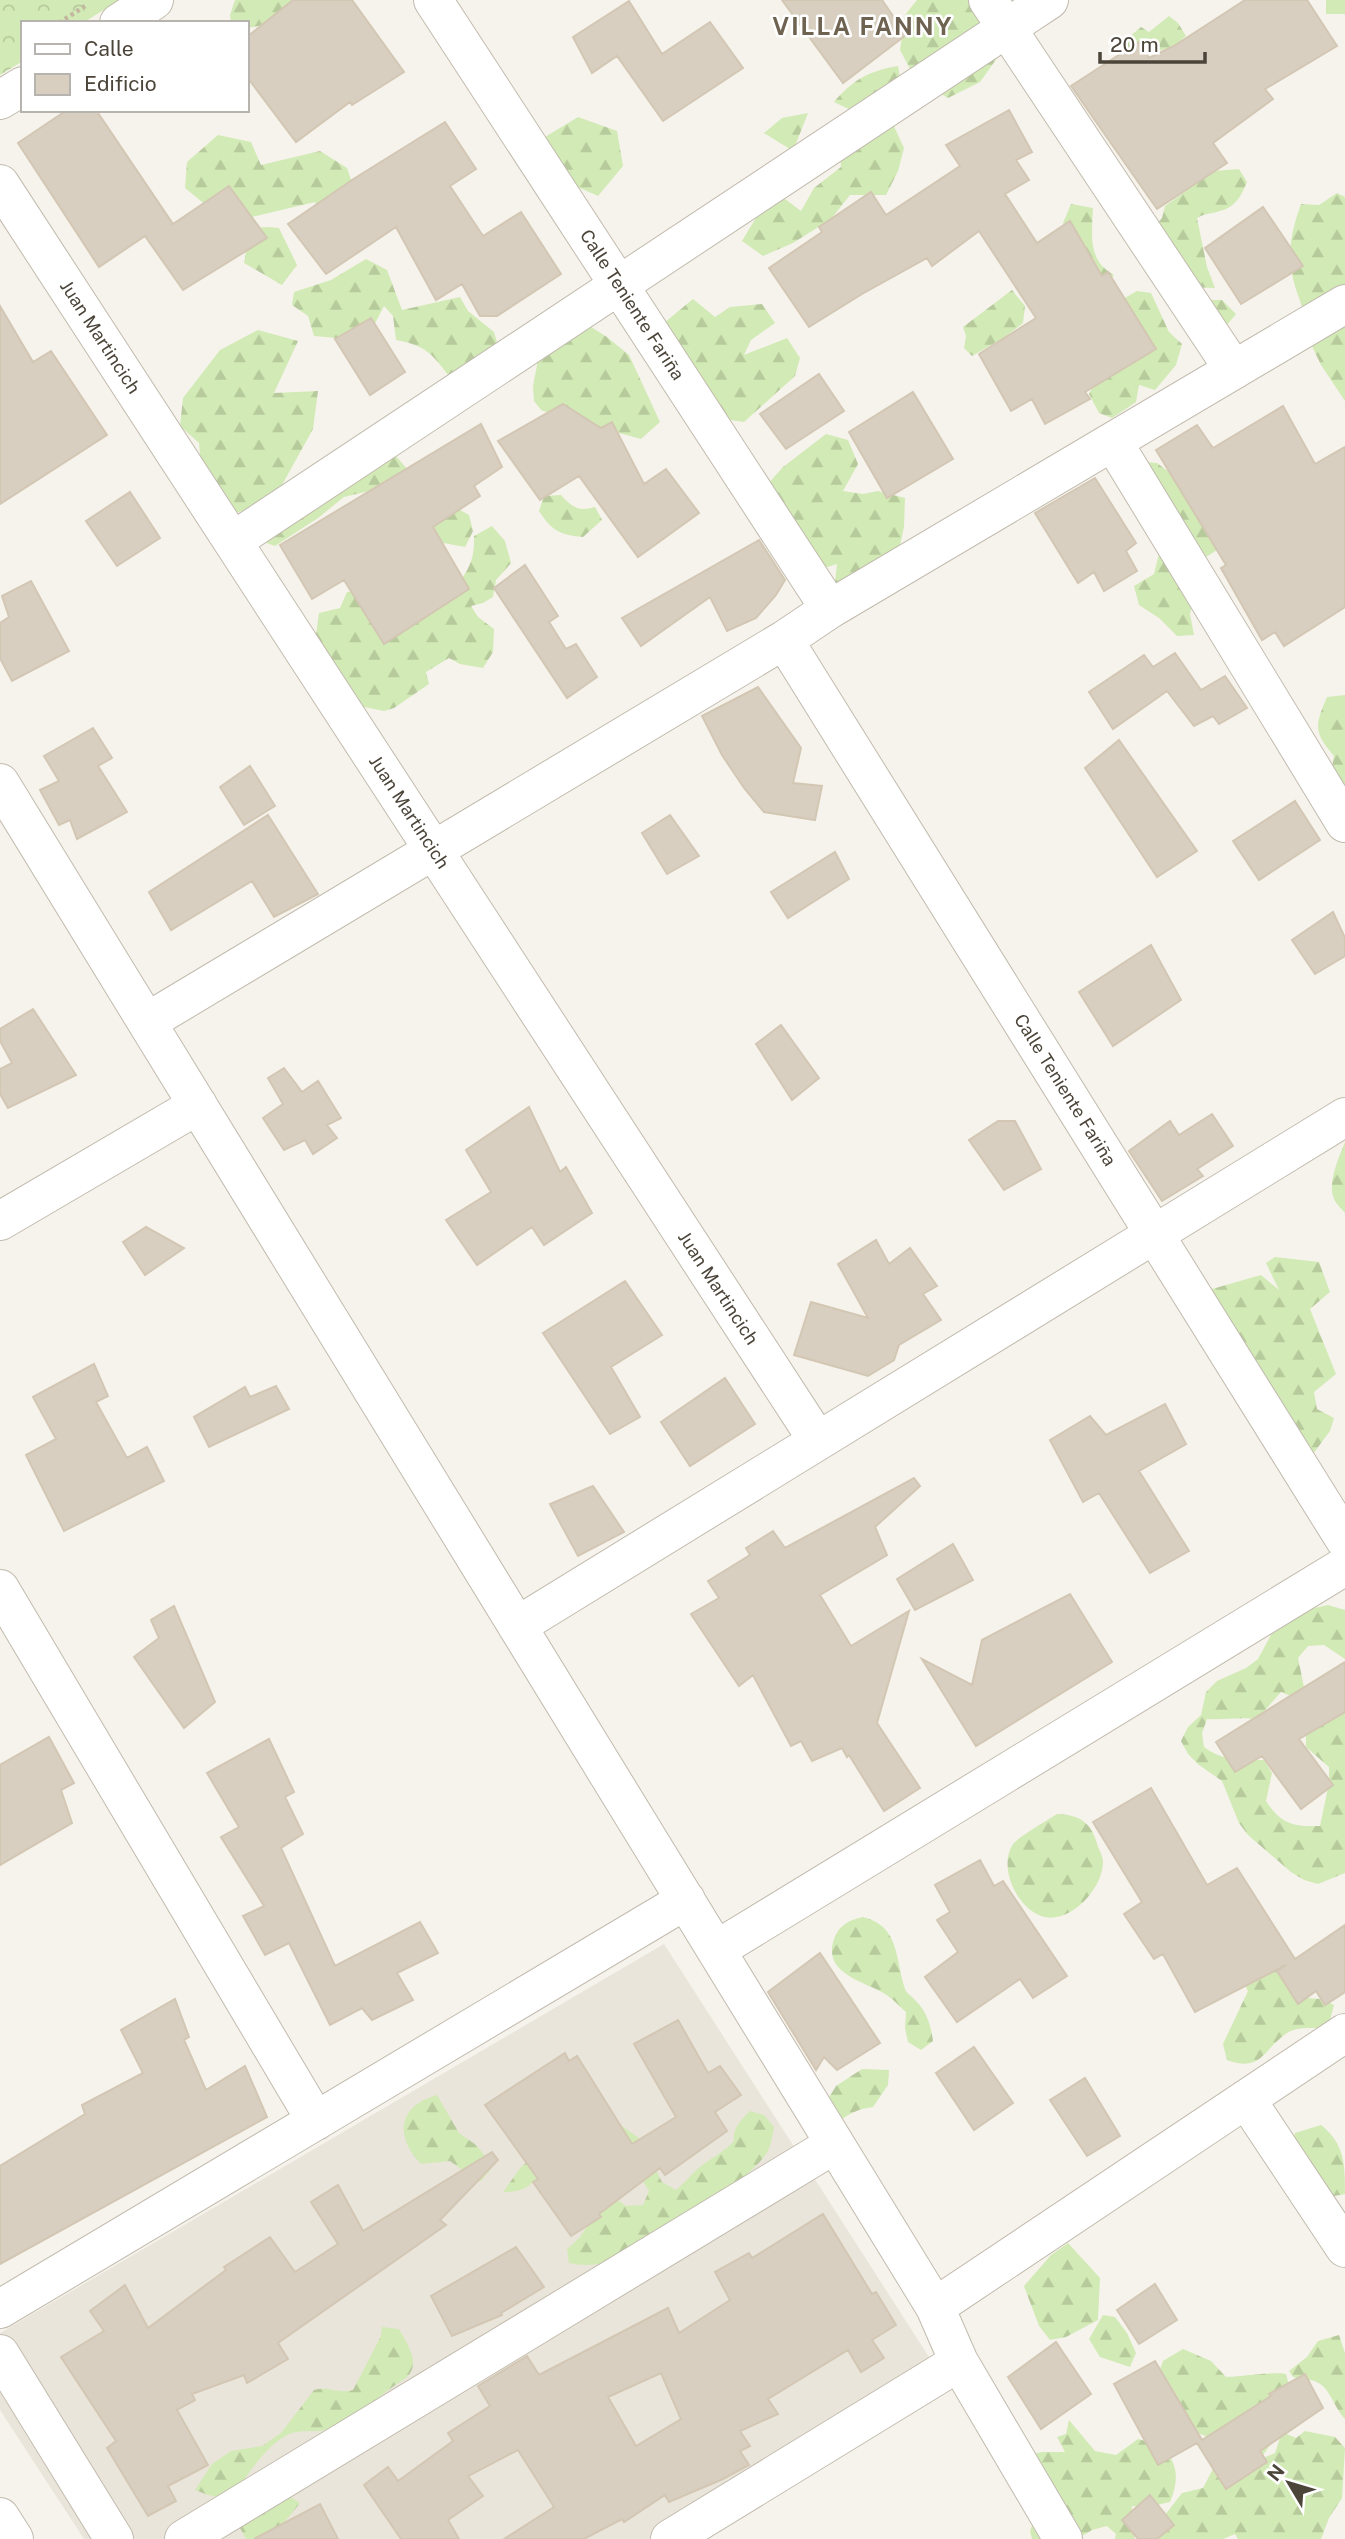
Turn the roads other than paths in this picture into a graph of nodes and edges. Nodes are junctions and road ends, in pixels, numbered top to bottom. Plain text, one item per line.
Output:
1 (154, 0) edge
2 (433, 0) edge
3 (1049, 0) edge
4 (998, 14) edge
5 (122, 21) edge
6 (21, 87) edge
7 (0, 100) edge
8 (0, 184) edge
9 (619, 285) junction
10 (1345, 303) edge
11 (1234, 370) junction
12 (1113, 442) junction
13 (233, 541) junction
14 (830, 609) junction
15 (784, 640) junction
16 (0, 783) edge
17 (1345, 823) edge
18 (434, 850) junction
19 (147, 1022) junction
20 (198, 1105) junction
21 (1345, 1117) edge
22 (0, 1221) edge
23 (1155, 1234) junction
24 (818, 1441) junction
25 (1345, 1540) edge
26 (1345, 1566) edge
27 (0, 1590) edge
28 (517, 1626) junction
29 (686, 1900) junction
30 (716, 1950) junction
31 (1345, 2033) edge
32 (1246, 2099) junction
33 (316, 2122) junction
34 (835, 2144) junction
35 (1345, 2248) edge
36 (935, 2307) junction
37 (0, 2309) edge
38 (0, 2354) edge
39 (959, 2362) junction
40 (0, 2517) edge
41 (14, 2539) edge
42 (114, 2539) edge
43 (184, 2539) edge
44 (670, 2539) edge
45 (1063, 2539) edge

1 - 5 street
2 - 9 street, Calle Teniente Fariña
3 - 4 street
4 - 9 street
4 - 11 street
6 - 7 street
8 - 13 street, Juan Martincich
9 - 13 street
9 - 14 street, Calle Teniente Fariña
10 - 11 street
11 - 12 street
12 - 14 street
12 - 17 street
13 - 18 street, Juan Martincich
14 - 15 street
15 - 18 street
15 - 23 street, Calle Teniente Fariña
16 - 19 street
18 - 19 street
18 - 24 street, Juan Martincich
19 - 20 street
20 - 22 street
20 - 28 street
21 - 23 street
23 - 24 street
23 - 25 street, Calle Teniente Fariña
24 - 28 street
26 - 30 street
27 - 33 street
28 - 29 street
29 - 30 street
29 - 33 street
30 - 34 street
31 - 32 street
32 - 35 street
32 - 36 street
33 - 37 street
34 - 36 street
34 - 43 street
36 - 39 street
38 - 42 street
39 - 44 street
39 - 45 street
40 - 41 street

